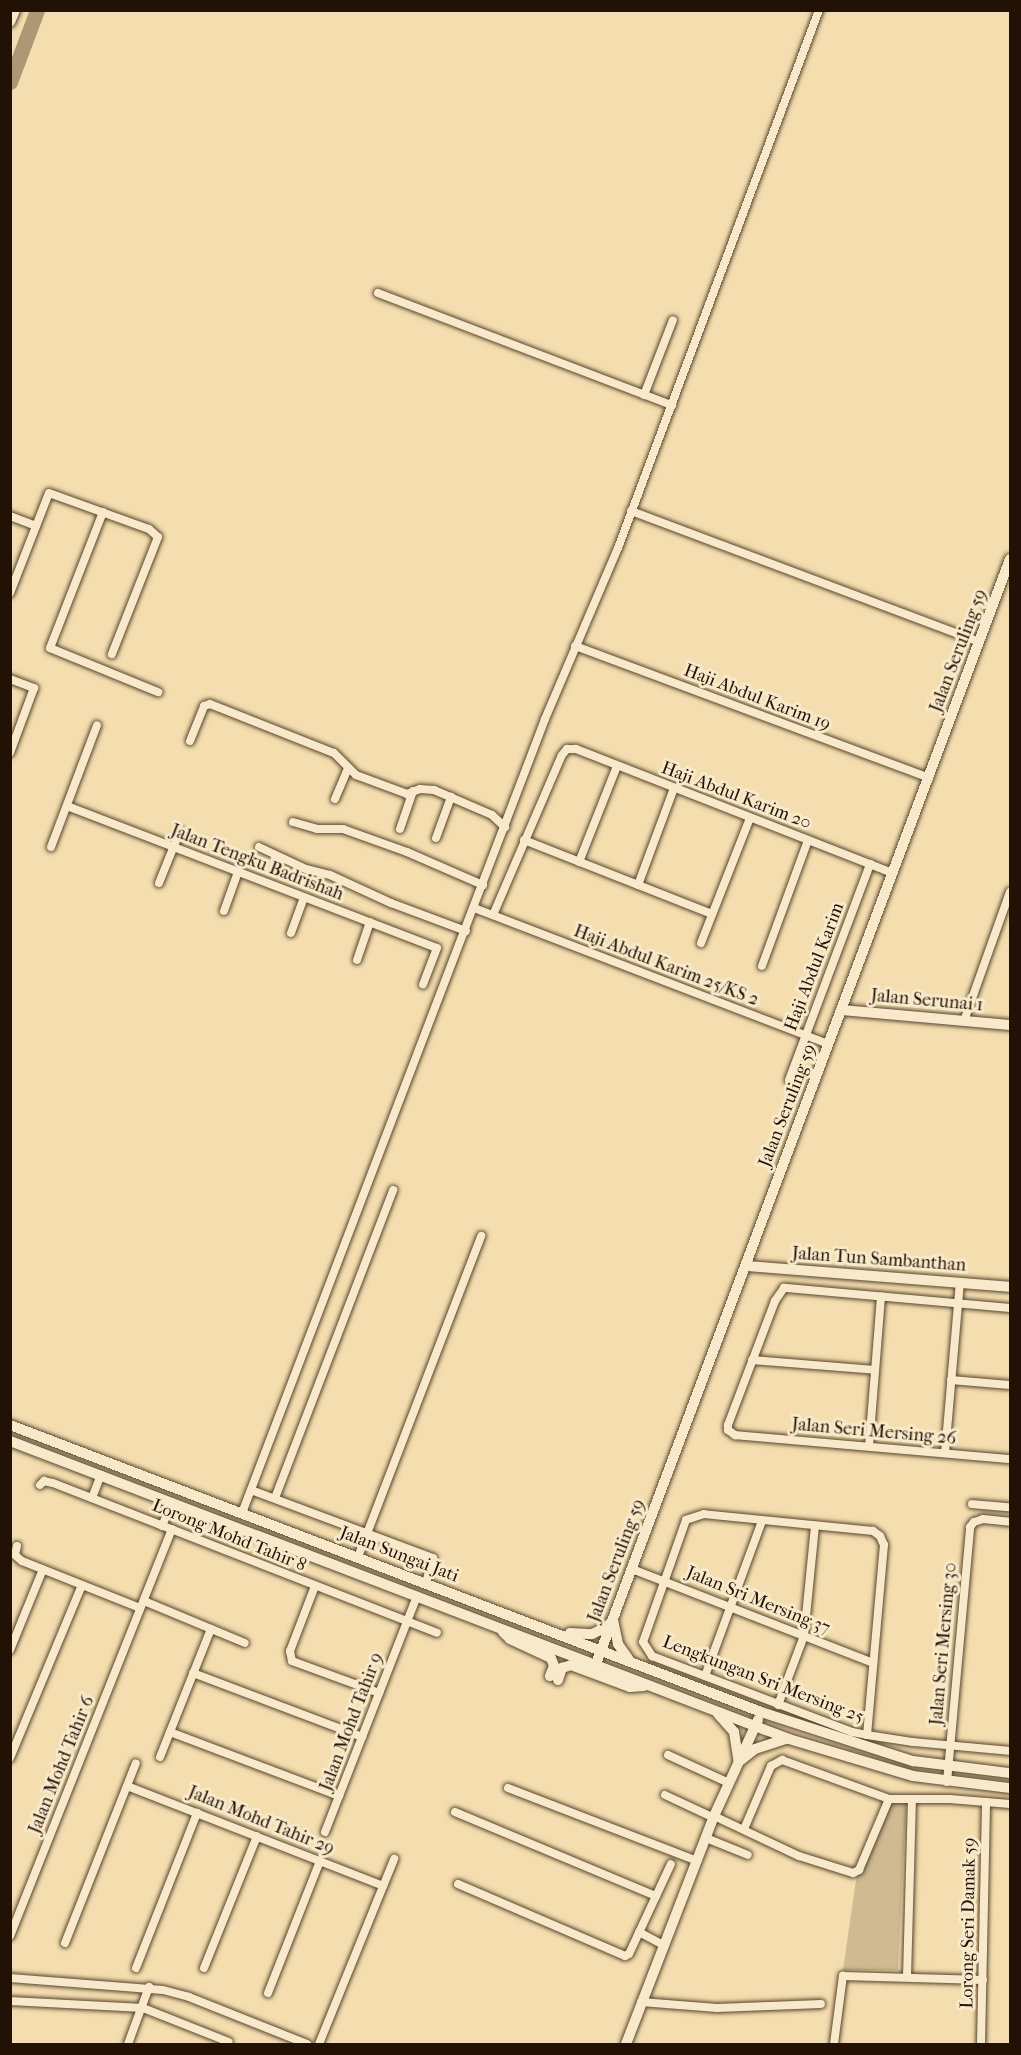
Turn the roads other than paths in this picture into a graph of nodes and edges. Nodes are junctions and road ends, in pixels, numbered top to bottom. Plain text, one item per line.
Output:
1 (15, 10) edge
2 (819, 10) edge
3 (10, 22) edge
4 (378, 293) dead end
5 (673, 320) dead end
6 (644, 395) junction
7 (672, 405) junction
8 (631, 511) junction
9 (103, 512) junction
10 (10, 516) edge
11 (36, 526) junction
12 (1011, 559) edge
13 (11, 592) edge
14 (980, 642) junction
15 (575, 646) junction
16 (112, 654) dead end
17 (10, 679) edge
18 (158, 692) dead end
19 (97, 725) dead end
20 (190, 741) dead end
21 (10, 753) edge
22 (617, 766) junction
23 (348, 769) junction
24 (929, 778) junction
25 (674, 788) junction
26 (413, 791) junction
27 (451, 797) junction
28 (335, 799) dead end
29 (66, 806) junction
30 (750, 818) junction
31 (293, 822) dead end
32 (505, 827) junction
33 (400, 829) dead end
34 (180, 831) dead end
35 (436, 838) dead end
36 (524, 840) junction
37 (808, 840) junction
38 (51, 847) dead end
39 (173, 847) junction
40 (259, 847) dead end
41 (579, 862) junction
42 (870, 864) junction
43 (238, 872) junction
44 (893, 873) junction
45 (159, 883) dead end
46 (483, 885) junction
47 (638, 885) junction
48 (1011, 892) edge
49 (304, 897) junction
50 (474, 908) junction
51 (224, 911) dead end
52 (712, 914) junction
53 (493, 915) junction
54 (370, 922) junction
55 (466, 931) junction
56 (291, 933) dead end
57 (701, 943) dead end
58 (357, 960) dead end
59 (762, 966) dead end
60 (423, 984) dead end
61 (842, 1010) junction
62 (964, 1021) junction
63 (1011, 1025) edge
64 (806, 1035) junction
65 (829, 1044) junction
66 (789, 1080) dead end
67 (393, 1190) dead end
68 (481, 1236) dead end
69 (746, 1266) junction
70 (1011, 1287) edge
71 (959, 1294) junction
72 (881, 1296) junction
73 (1011, 1308) edge
74 (752, 1360) junction
75 (875, 1370) junction
76 (951, 1380) junction
77 (1011, 1385) edge
78 (10, 1425) edge
79 (10, 1441) edge
80 (869, 1446) junction
81 (945, 1453) junction
82 (1011, 1459) edge
83 (101, 1475) junction
84 (40, 1485) dead end
85 (251, 1490) junction
86 (92, 1498) junction
87 (275, 1498) junction
88 (172, 1502) junction
89 (972, 1504) dead end
90 (1011, 1507) edge
91 (242, 1513) junction
92 (762, 1521) junction
93 (1011, 1522) edge
94 (162, 1526) junction
95 (815, 1526) junction
96 (172, 1530) junction
97 (368, 1533) junction
98 (17, 1546) dead end
99 (358, 1557) junction
100 (43, 1569) junction
101 (632, 1569) junction
102 (665, 1581) junction
103 (426, 1582) junction
104 (82, 1585) junction
105 (315, 1586) junction
106 (417, 1596) junction
107 (142, 1604) junction
108 (730, 1606) junction
109 (613, 1619) junction
110 (407, 1622) junction
111 (544, 1627) junction
112 (500, 1628) junction
113 (211, 1629) junction
114 (437, 1633) dead end
115 (804, 1636) junction
116 (244, 1643) dead end
117 (602, 1649) junction
118 (10, 1650) edge
119 (629, 1660) junction
120 (873, 1663) junction
121 (596, 1664) junction
122 (193, 1673) junction
123 (705, 1676) junction
124 (647, 1685) junction
125 (379, 1694) junction
126 (778, 1705) junction
127 (761, 1712) junction
128 (717, 1713) junction
129 (755, 1726) junction
130 (170, 1732) junction
131 (867, 1735) junction
132 (362, 1737) junction
133 (789, 1739) junction
134 (950, 1745) junction
135 (1011, 1751) edge
136 (668, 1755) dead end
137 (160, 1757) dead end
138 (10, 1758) edge
139 (136, 1762) dead end
140 (739, 1762) junction
141 (948, 1767) junction
142 (1011, 1773) edge
143 (723, 1781) junction
144 (947, 1782) junction
145 (127, 1786) junction
146 (508, 1788) dead end
147 (1011, 1788) edge
148 (665, 1794) dead end
149 (339, 1796) junction
150 (889, 1799) junction
151 (912, 1800) junction
152 (986, 1802) junction
153 (1011, 1804) edge
154 (455, 1812) dead end
155 (197, 1813) junction
156 (710, 1816) junction
157 (744, 1829) junction
158 (325, 1832) dead end
159 (257, 1836) junction
160 (706, 1838) junction
161 (748, 1855) dead end
162 (394, 1859) dead end
163 (691, 1859) junction
164 (320, 1861) junction
165 (671, 1864) dead end
166 (459, 1884) dead end
167 (383, 1886) junction
168 (656, 1896) junction
169 (10, 1936) edge
170 (645, 1936) junction
171 (64, 1943) dead end
172 (663, 1945) junction
173 (136, 1968) dead end
174 (204, 1968) dead end
175 (907, 1977) junction
176 (10, 1978) edge
177 (983, 1980) junction
178 (149, 1987) junction
179 (268, 1993) dead end
180 (10, 2001) edge
181 (641, 2002) junction
182 (821, 2004) dead end
183 (143, 2008) junction
184 (229, 2042) dead end
185 (128, 2044) edge
186 (307, 2044) edge
187 (319, 2044) edge
188 (626, 2044) edge
189 (834, 2044) edge
190 (981, 2044) edge

1 - 3 main road
2 - 7 street
4 - 6 street
5 - 6 street
6 - 7 street
7 - 8 street
8 - 14 street
8 - 15 street
9 - 11 street
9 - 16 street
9 - 18 street
10 - 11 street
11 - 13 street
12 - 14 main road, Jalan Seruling 59
14 - 24 main road, Jalan Seruling 59
15 - 24 street, Haji Abdul Karim 19
15 - 32 street
17 - 21 street
19 - 29 street
20 - 23 street
22 - 25 street, Haji Abdul Karim 20
22 - 36 street, Haji Abdul Karim 20
22 - 41 street
23 - 26 street
23 - 28 street
24 - 44 main road, Jalan Seruling 59
25 - 30 street, Haji Abdul Karim 20
25 - 47 street
26 - 27 street
26 - 33 street
27 - 32 street
27 - 35 street
29 - 38 street
29 - 39 street, Jalan Tengku Badrishah
30 - 37 street, Haji Abdul Karim 20
30 - 52 street
31 - 46 street
32 - 46 street
34 - 39 street
36 - 41 street
36 - 53 street
37 - 42 street, Haji Abdul Karim 20
37 - 59 street
39 - 43 street, Jalan Tengku Badrishah
39 - 45 street
40 - 55 street
41 - 47 street
42 - 44 street, Haji Abdul Karim 20
42 - 64 street, Haji Abdul Karim
43 - 49 street, Jalan Tengku Badrishah
43 - 51 street
44 - 61 main road, Jalan Seruling 59
46 - 50 street
47 - 52 street
48 - 62 street
49 - 54 street, Jalan Tengku Badrishah
49 - 56 street
50 - 53 street, Haji Abdul Karim 25/KS 2
50 - 55 street
52 - 57 street
53 - 64 street, Haji Abdul Karim 25/KS 2
54 - 58 street
54 - 60 street, Jalan Tengku Badrishah
55 - 85 street
61 - 62 main road, Jalan Serunai 1
61 - 65 main road, Jalan Seruling 59
62 - 63 main road, Jalan Serunai 1
64 - 65 street, Haji Abdul Karim 25/KS 2
64 - 66 street, Haji Abdul Karim
65 - 69 main road, Jalan Seruling 59
67 - 87 street
68 - 97 street
69 - 71 main road, Jalan Tun Sambanthan
69 - 101 main road, Jalan Seruling 59
70 - 71 main road, Jalan Tun Sambanthan
71 - 72 street
71 - 73 street
71 - 76 street
72 - 74 street
72 - 75 street
74 - 75 street
74 - 80 street, Jalan Seri Mersing 26
75 - 80 street
76 - 77 street
76 - 81 street
78 - 91 main road, Jalan Sungai Jati
79 - 83 main road, Jalan Sungai Jati
80 - 81 street, Jalan Seri Mersing 26
81 - 82 street, Jalan Seri Mersing 26
83 - 86 street
83 - 88 main road, Jalan Sungai Jati
84 - 86 street, Lorong Mohd Tahir 8
85 - 87 street
85 - 91 street
86 - 94 street, Lorong Mohd Tahir 8
87 - 97 street
88 - 94 street
88 - 106 main road, Jalan Sungai Jati
89 - 90 street
91 - 99 main road, Jalan Sungai Jati
92 - 95 street, Lengkungan Sri Mersing 25
92 - 102 street, Lengkungan Sri Mersing 25
92 - 108 street
93 - 134 street, Jalan Seri Mersing 30
94 - 96 street, Lorong Mohd Tahir 8
95 - 115 street
95 - 120 street, Lengkungan Sri Mersing 25
96 - 105 street, Lorong Mohd Tahir 8
96 - 107 street, Jalan Mohd Tahir 6
97 - 99 street
97 - 103 street
98 - 100 street
99 - 103 main road, Jalan Sungai Jati
100 - 104 street
100 - 118 street
101 - 102 street, Jalan Sri Mersing 37
101 - 109 main road, Jalan Seruling 59
102 - 108 street, Jalan Sri Mersing 37
102 - 123 street, Lengkungan Sri Mersing 25
103 - 111 main road, Jalan Sungai Jati
104 - 107 street
104 - 138 street
105 - 110 street, Lorong Mohd Tahir 8
105 - 125 street
106 - 110 street, Jalan Mohd Tahir 9
106 - 112 main road, Jalan Sungai Jati
107 - 113 street
107 - 169 street, Jalan Mohd Tahir 6
108 - 115 street, Jalan Sri Mersing 37
108 - 123 street
109 - 111 main road
109 - 117 main road, Jalan Seruling 59
109 - 119 main road
110 - 114 street, Lorong Mohd Tahir 8
110 - 125 street, Jalan Mohd Tahir 9
111 - 117 main road, Jalan Sungai Jati
112 - 121 main road, Jalan Sungai Jati
112 - 124 main road
113 - 116 street
113 - 122 street
115 - 120 street, Jalan Sri Mersing 37
115 - 126 street
117 - 119 main road, Jalan Sungai Jati
117 - 121 main road, Jalan Seruling 59
119 - 127 main road, Jalan Sungai Jati
120 - 131 street, Lengkungan Sri Mersing 25
121 - 124 main road, Jalan Sungai Jati
122 - 130 street
122 - 132 street
123 - 126 street, Lengkungan Sri Mersing 25
124 - 128 main road, Jalan Sungai Jati
125 - 132 street, Jalan Mohd Tahir 9
126 - 131 street, Lengkungan Sri Mersing 25
127 - 129 main road
127 - 141 main road, Jalan Sungai Jati
128 - 129 main road, Jalan Sungai Jati
128 - 140 main road
129 - 133 main road, Jalan Sungai Jati
129 - 140 main road
130 - 137 street
130 - 149 street
131 - 134 street, Lengkungan Sri Mersing 25
132 - 149 street, Jalan Mohd Tahir 9
133 - 140 main road
133 - 144 main road, Jalan Sungai Jati
134 - 135 street, Lengkungan Sri Mersing 25
134 - 141 street, Jalan Seri Mersing 30
136 - 143 street
139 - 145 street
140 - 143 main road
141 - 142 main road, Jalan Sungai Jati
141 - 144 street, Jalan Seri Mersing 30
143 - 156 main road
144 - 147 main road, Jalan Sungai Jati
145 - 155 street, Jalan Mohd Tahir 29
145 - 171 street
146 - 163 street
148 - 156 street
149 - 158 street, Jalan Mohd Tahir 9
150 - 151 street
150 - 157 street
150 - 157 street
151 - 152 street
151 - 175 street
152 - 153 street
152 - 177 street, Lorong Seri Damak 59
154 - 168 street
155 - 159 street, Jalan Mohd Tahir 29
155 - 173 street
156 - 157 street
156 - 160 main road
159 - 164 street, Jalan Mohd Tahir 29
159 - 174 street
160 - 161 street
160 - 163 main road
162 - 167 street
163 - 172 main road
164 - 167 street, Jalan Mohd Tahir 29
164 - 179 street
165 - 168 street
166 - 170 street
167 - 187 street
168 - 170 street
170 - 172 street
172 - 181 main road
175 - 177 street
175 - 189 street
176 - 178 street
177 - 190 street, Lorong Seri Damak 59
178 - 183 street
178 - 186 street
180 - 183 street
181 - 182 street
181 - 188 main road
183 - 184 street
183 - 185 street

